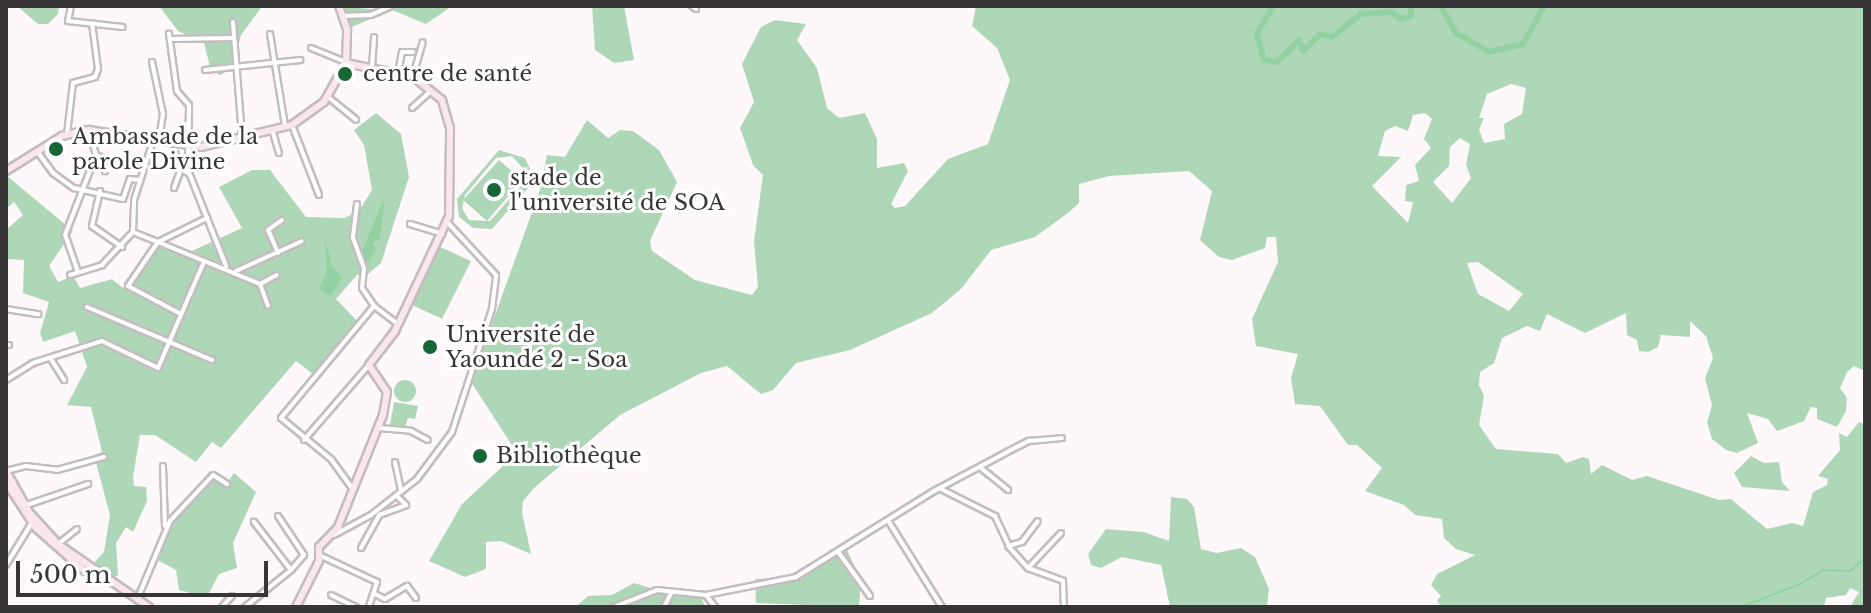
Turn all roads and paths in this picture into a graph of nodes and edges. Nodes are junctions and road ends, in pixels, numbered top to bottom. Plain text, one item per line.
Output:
1 (71, 6) edge
2 (339, 6) edge
3 (391, 6) edge
4 (343, 16) junction
5 (233, 22) dead end
6 (92, 23) junction
7 (123, 27) dead end
8 (270, 34) dead end
9 (374, 37) dead end
10 (234, 38) junction
11 (423, 42) dead end
12 (311, 48) dead end
13 (413, 52) dead end
14 (300, 60) dead end
15 (152, 62) dead end
16 (274, 62) junction
17 (346, 63) junction
18 (236, 68) junction
19 (205, 70) dead end
20 (372, 71) junction
21 (398, 74) junction
22 (413, 76) junction
23 (432, 90) junction
24 (328, 97) junction
25 (412, 108) dead end
26 (356, 120) dead end
27 (288, 125) junction
28 (272, 129) junction
29 (89, 130) junction
30 (67, 134) junction
31 (242, 136) junction
32 (156, 138) junction
33 (189, 147) junction
34 (37, 151) junction
35 (279, 153) dead end
36 (176, 154) dead end
37 (99, 157) junction
38 (124, 167) dead end
39 (181, 169) junction
40 (6, 171) edge
41 (105, 171) dead end
42 (188, 173) junction
43 (140, 180) junction
44 (81, 187) junction
45 (174, 188) dead end
46 (100, 191) junction
47 (319, 195) dead end
48 (123, 199) junction
49 (134, 200) junction
50 (357, 204) dead end
51 (207, 218) junction
52 (282, 220) dead end
53 (448, 223) junction
54 (410, 224) dead end
55 (133, 232) junction
56 (442, 234) junction
57 (302, 241) dead end
58 (158, 242) junction
59 (122, 247) junction
60 (278, 253) junction
61 (203, 264) junction
62 (226, 266) junction
63 (236, 271) junction
64 (78, 272) junction
65 (70, 275) dead end
66 (277, 275) dead end
67 (260, 284) junction
68 (268, 306) dead end
69 (374, 306) junction
70 (87, 307) dead end
71 (6, 309) edge
72 (39, 314) dead end
73 (181, 314) junction
74 (398, 324) junction
75 (169, 342) junction
76 (51, 359) junction
77 (212, 360) dead end
78 (369, 365) junction
79 (6, 380) edge
80 (64, 380) dead end
81 (379, 428) junction
82 (1062, 438) dead end
83 (304, 440) junction
84 (428, 440) dead end
85 (104, 457) dead end
86 (395, 462) dead end
87 (163, 466) dead end
88 (981, 468) junction
89 (6, 471) edge
90 (6, 482) edge
91 (88, 484) dead end
92 (227, 484) dead end
93 (939, 488) junction
94 (353, 490) junction
95 (1008, 490) dead end
96 (398, 493) junction
97 (24, 506) junction
98 (278, 516) dead end
99 (33, 521) junction
100 (1038, 521) dead end
101 (254, 522) dead end
102 (889, 522) junction
103 (165, 528) junction
104 (77, 529) dead end
105 (1061, 533) dead end
106 (334, 535) junction
107 (58, 544) junction
108 (1008, 546) junction
109 (361, 548) dead end
110 (838, 552) junction
111 (319, 555) junction
112 (6, 565) edge
113 (1028, 568) junction
114 (291, 570) junction
115 (671, 593) junction
116 (375, 594) junction
117 (331, 595) dead end
118 (706, 595) junction
119 (232, 596) dead end
120 (870, 596) dead end
121 (416, 598) dead end
122 (137, 600) junction
123 (342, 600) junction
124 (142, 607) edge
125 (149, 607) edge
126 (222, 607) edge
127 (245, 607) edge
128 (296, 607) edge
129 (339, 607) edge
130 (356, 607) edge
131 (369, 607) edge
132 (614, 607) edge
133 (664, 607) edge
134 (715, 607) edge
135 (942, 607) edge
136 (1064, 607) edge

1 - 6 street
2 - 4 street
3 - 4 street
4 - 17 street
5 - 10 street
6 - 7 street
6 - 30 street
8 - 16 street
9 - 20 street
10 - 18 street
10 - 33 street
11 - 22 street
12 - 17 street
13 - 21 street
14 - 16 street
15 - 32 street
16 - 18 street
16 - 27 street
17 - 20 street
17 - 24 street
18 - 19 street
18 - 31 street
20 - 21 street
21 - 22 street
22 - 23 street
23 - 25 street
23 - 53 street
24 - 26 street
24 - 27 street
27 - 28 street
27 - 47 street
28 - 31 street
28 - 35 street
29 - 30 street
29 - 32 street
29 - 37 street
30 - 34 street
31 - 33 street
32 - 33 street
32 - 43 street
33 - 42 street
34 - 40 street
34 - 44 street
36 - 39 street
37 - 38 street
37 - 41 street
37 - 44 street
39 - 42 street
39 - 45 street
42 - 51 street
43 - 48 street
43 - 49 street
44 - 46 street
44 - 64 street
46 - 48 street
46 - 59 street
48 - 49 street
49 - 55 street
50 - 69 street
51 - 58 street
51 - 62 street
52 - 60 street
53 - 56 street
53 - 96 street
54 - 56 street
55 - 58 street
55 - 59 street
56 - 74 street
57 - 60 street
58 - 61 street
58 - 73 street
59 - 64 street
60 - 63 street
61 - 62 street
61 - 73 street
62 - 63 street
63 - 67 street
64 - 65 street
66 - 67 street
67 - 68 street
69 - 74 street
69 - 83 street
70 - 75 street
71 - 72 street
73 - 75 street
74 - 78 street
75 - 76 street
75 - 77 street
76 - 79 street
76 - 80 street
78 - 81 street
78 - 83 street
81 - 84 street
81 - 94 street
82 - 88 street
83 - 94 street
85 - 89 street
86 - 96 street
87 - 103 street
88 - 93 street
88 - 95 street
89 - 97 street
90 - 99 street
91 - 97 street
92 - 103 street
93 - 102 street
93 - 108 street
94 - 106 street
96 - 106 street
96 - 109 street
97 - 99 street
98 - 114 street
99 - 107 street
99 - 112 street
99 - 124 street
100 - 108 street
101 - 114 street
102 - 110 street
102 - 135 street
103 - 122 street
104 - 107 street
105 - 113 street
106 - 111 street
107 - 122 street
108 - 113 street
110 - 118 street
110 - 120 street
111 - 116 street
111 - 128 street
113 - 136 street
114 - 127 street
115 - 118 street
115 - 132 street
115 - 133 street
116 - 121 street
116 - 131 street
117 - 123 street
118 - 134 street
119 - 126 street
122 - 125 street
123 - 129 street
123 - 130 street

